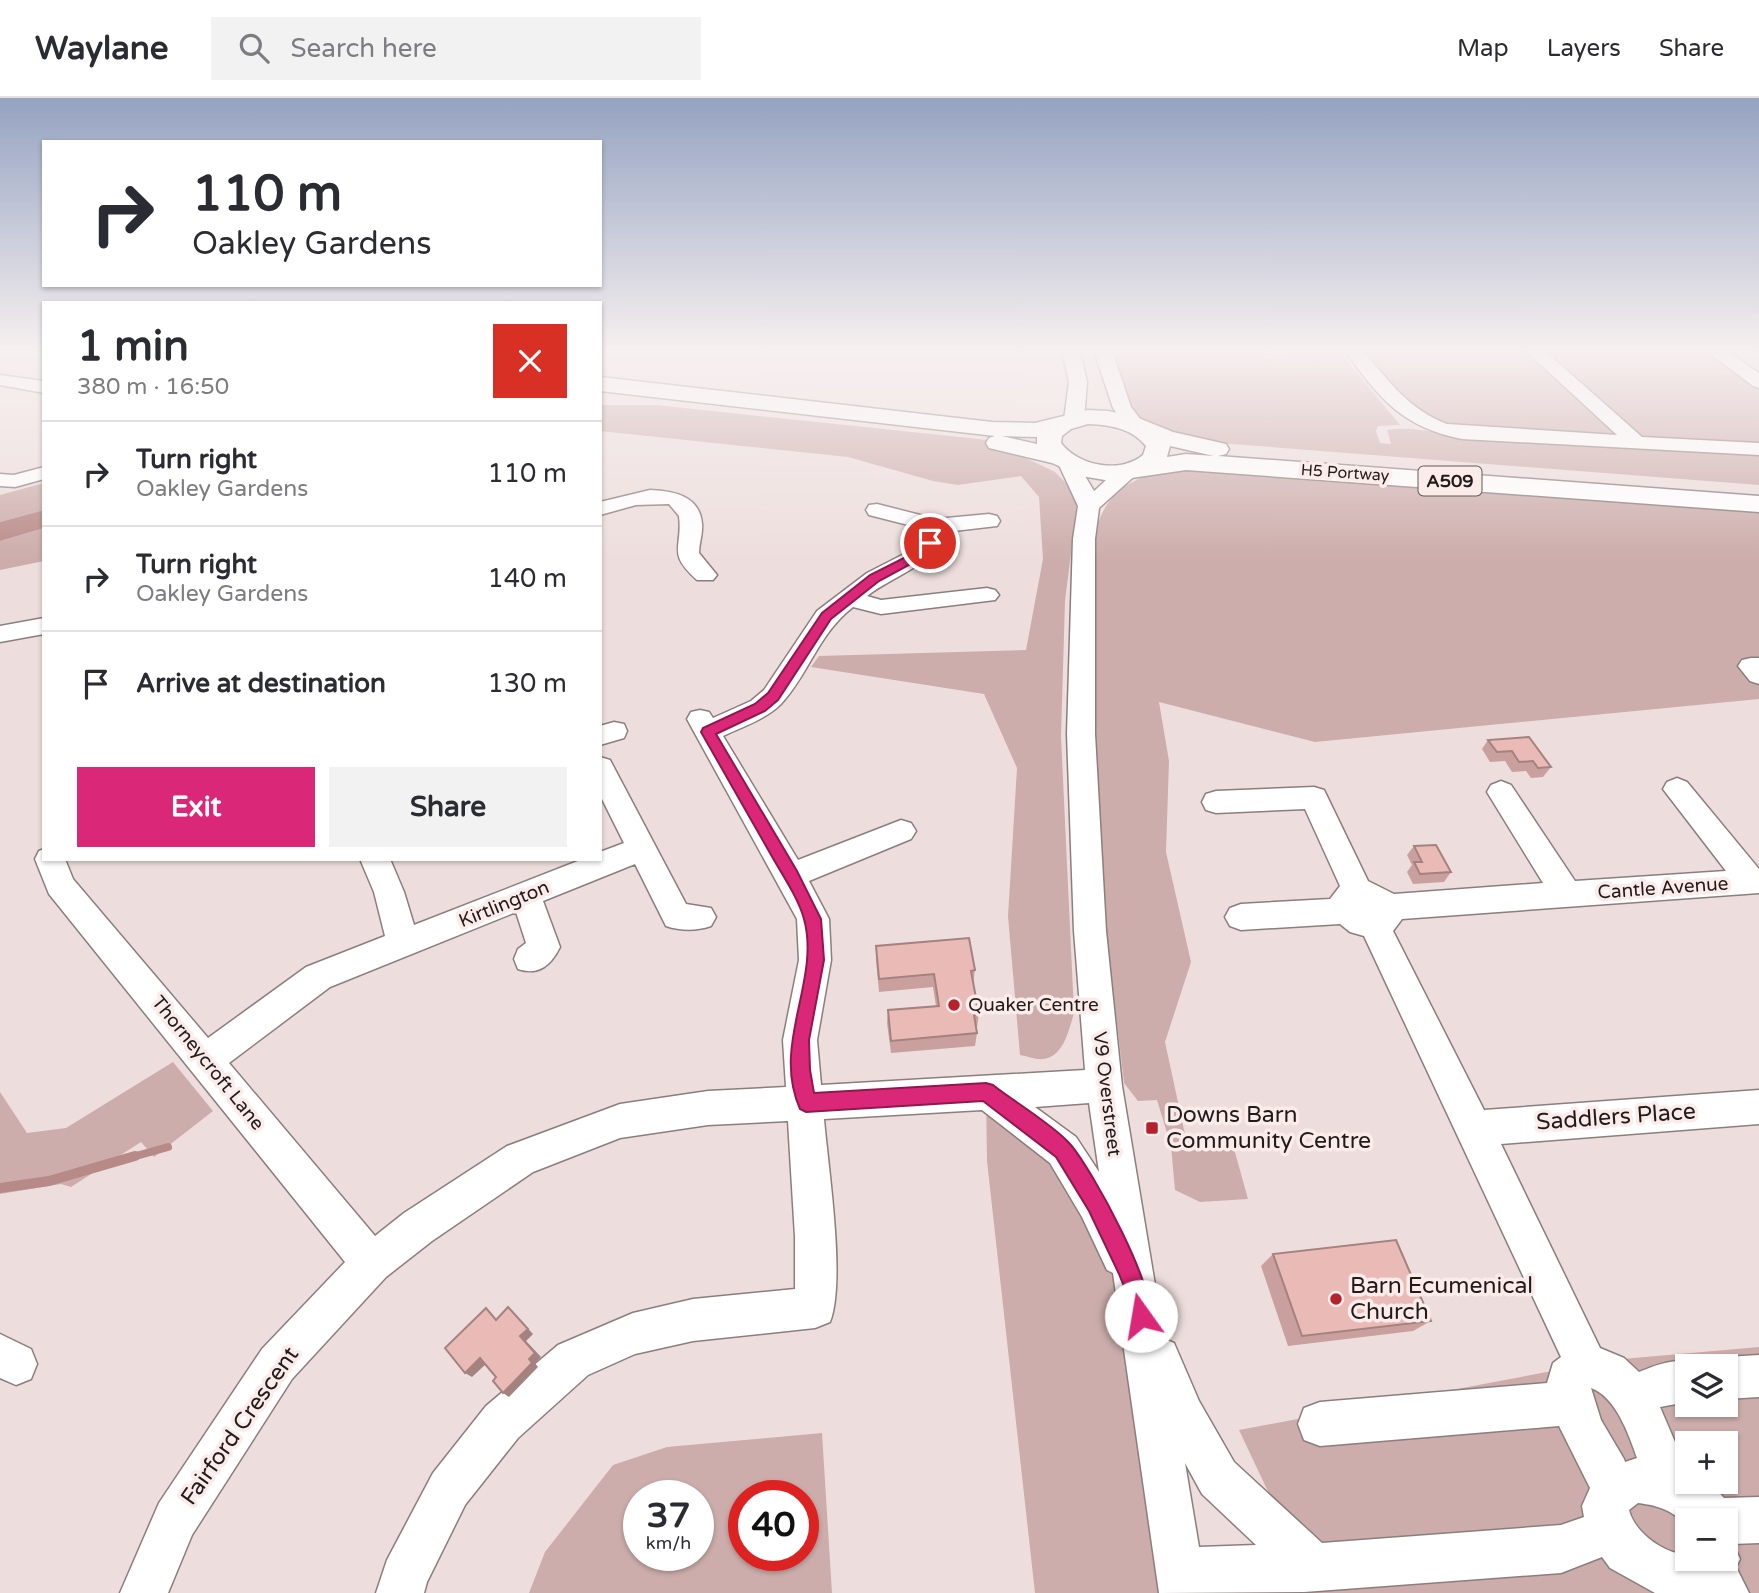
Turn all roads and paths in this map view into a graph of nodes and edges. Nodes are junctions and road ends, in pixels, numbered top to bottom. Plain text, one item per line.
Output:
1 (827, 421) edge
2 (899, 421) edge
3 (1069, 421) joint
4 (1115, 421) edge
5 (1133, 421) edge
6 (1420, 421) edge
7 (1612, 421) edge
8 (1139, 427) junction
9 (1636, 442) junction
10 (1759, 449) edge
11 (1062, 461) junction
12 (1135, 470) junction
13 (42, 474) edge
14 (0, 480) edge
15 (1759, 491) edge
16 (1759, 504) edge
17 (1089, 506) junction
18 (602, 508) edge
19 (877, 510) dead end
20 (989, 521) dead end
21 (936, 526) junction
22 (705, 575) dead end
23 (987, 595) dead end
24 (847, 598) junction
25 (42, 626) edge
26 (0, 634) edge
27 (1759, 666) edge
28 (1759, 675) edge
29 (602, 771) edge
30 (1677, 789) dead end
31 (1501, 792) dead end
32 (1216, 802) dead end
33 (901, 831) dead end
34 (643, 848) junction
35 (51, 861) edge
36 (376, 861) edge
37 (791, 876) junction
38 (1756, 881) edge
39 (525, 895) junction
40 (1567, 895) junction
41 (1366, 909) junction
42 (700, 917) dead end
43 (1241, 917) dead end
44 (404, 944) junction
45 (530, 959) dead end
46 (206, 1059) junction
47 (1104, 1086) junction
48 (986, 1091) junction
49 (806, 1102) junction
50 (1759, 1107) edge
51 (1474, 1128) junction
52 (372, 1263) junction
53 (1139, 1302) junction
54 (1759, 1376) edge
55 (1738, 1377) edge
56 (1675, 1382) edge
57 (1578, 1384) junction
58 (1631, 1398) junction
59 (1320, 1424) dead end
60 (1667, 1484) junction
61 (1702, 1508) edge
62 (1613, 1509) junction
63 (1759, 1520) edge
64 (1738, 1521) edge
65 (1313, 1567) junction
66 (1717, 1574) edge
67 (1181, 1582) edge
68 (1660, 1582) edge
69 (144, 1593) edge
70 (400, 1593) edge

1 - 11 main road, A509
2 - 3 main road, A509
3 - 11 main road
4 - 8 main road, A509
5 - 8 street
6 - 9 street
7 - 9 street
8 - 12 main road
8 - 15 main road, H5 Portway / A509
9 - 10 street
11 - 12 main road, A509
11 - 17 street
12 - 16 main road, H5 Portway / A509
12 - 17 street
13 - 14 street
17 - 47 street, V9 Overstreet
18 - 22 street
19 - 21 street
20 - 21 street
21 - 24 street
23 - 24 street
24 - 37 street
25 - 26 street
27 - 28 street
29 - 34 street
30 - 38 street
31 - 40 street
32 - 41 street
33 - 37 street
34 - 39 street, Kirtlington
34 - 42 street
35 - 46 street, Thorneycroft Lane
36 - 44 street
37 - 49 street
38 - 40 street, Cantle Avenue
39 - 44 street, Kirtlington
39 - 45 street
40 - 41 street, Cantle Avenue
41 - 43 street
41 - 51 street
44 - 46 street, Kirtlington
46 - 52 street, Thorneycroft Lane
47 - 48 street, Fairford Crescent
47 - 53 street, V9 Overstreet
48 - 49 street, Fairford Crescent
48 - 53 street
49 - 52 street, Fairford Crescent
49 - 70 street
50 - 51 street, Saddlers Place
51 - 57 street
52 - 69 street, Fairford Crescent
53 - 65 street
53 - 67 street, V9 Overstreet
54 - 55 street
56 - 58 street
57 - 58 street
57 - 59 street
57 - 62 street
58 - 60 street
60 - 61 street
60 - 62 street
62 - 65 street
62 - 68 street
63 - 64 street
65 - 67 street
66 - 68 street

